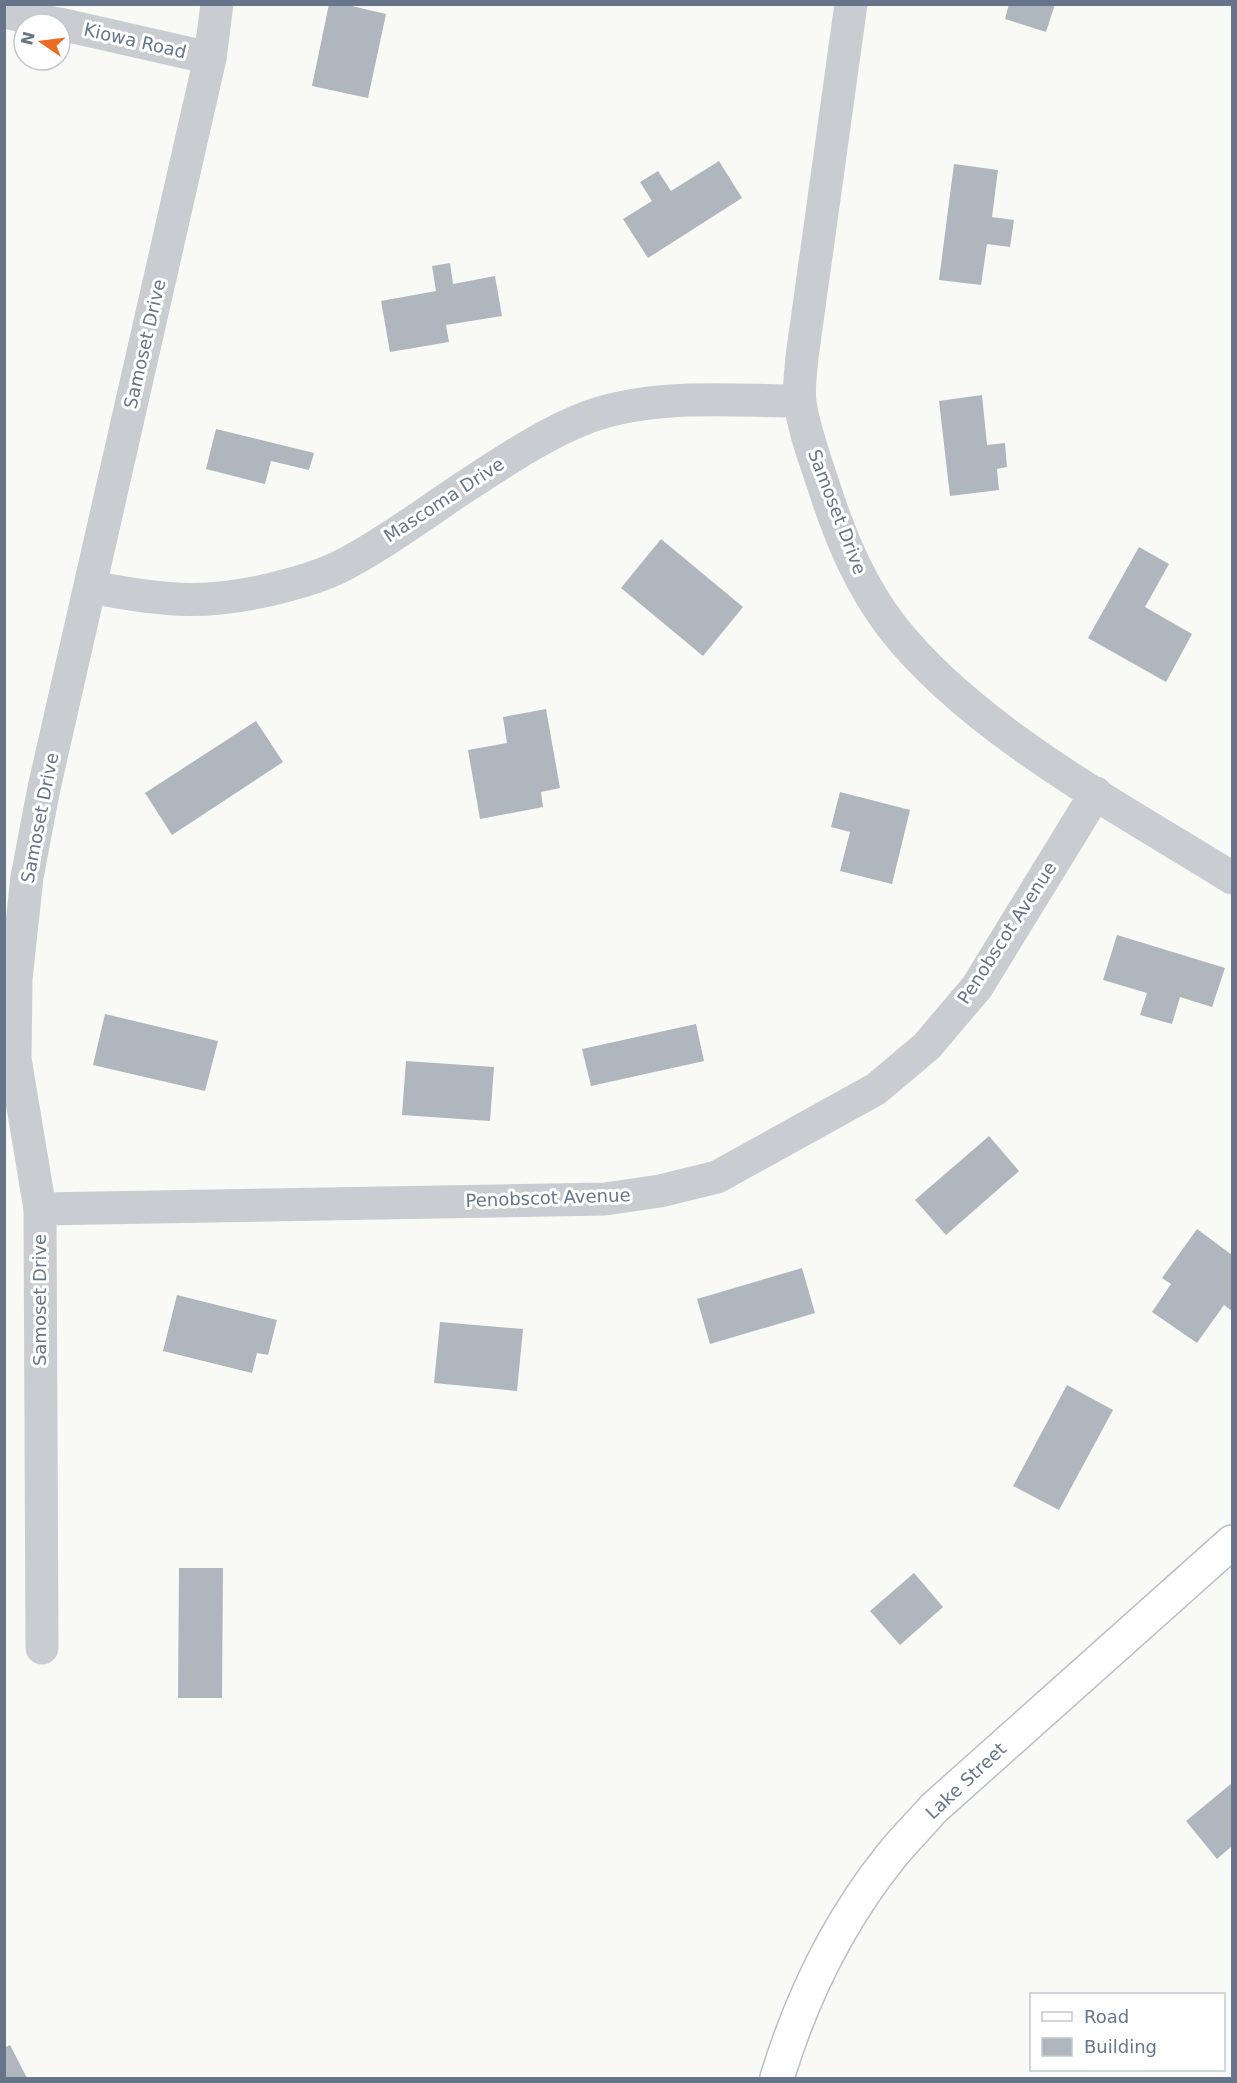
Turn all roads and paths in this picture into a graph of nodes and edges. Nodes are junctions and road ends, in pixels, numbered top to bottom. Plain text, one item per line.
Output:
1 (217, 4) edge
2 (851, 4) edge
3 (72, 27) edge
4 (210, 58) junction
5 (799, 401) junction
6 (91, 587) junction
7 (1096, 793) junction
8 (1233, 878) edge
9 (40, 1209) junction
10 (1233, 1542) edge
11 (42, 1647) dead end
12 (777, 2079) edge

1 - 4 street, Samoset Drive
2 - 5 street, Samoset Drive
3 - 4 street, Kiowa Road
4 - 6 street, Samoset Drive
5 - 6 street, Mascoma Drive
5 - 7 street, Samoset Drive
6 - 9 street, Samoset Drive
7 - 8 street, Samoset Drive
7 - 9 street, Penobscot Avenue
9 - 11 street, Samoset Drive
10 - 12 street, Lake Street

